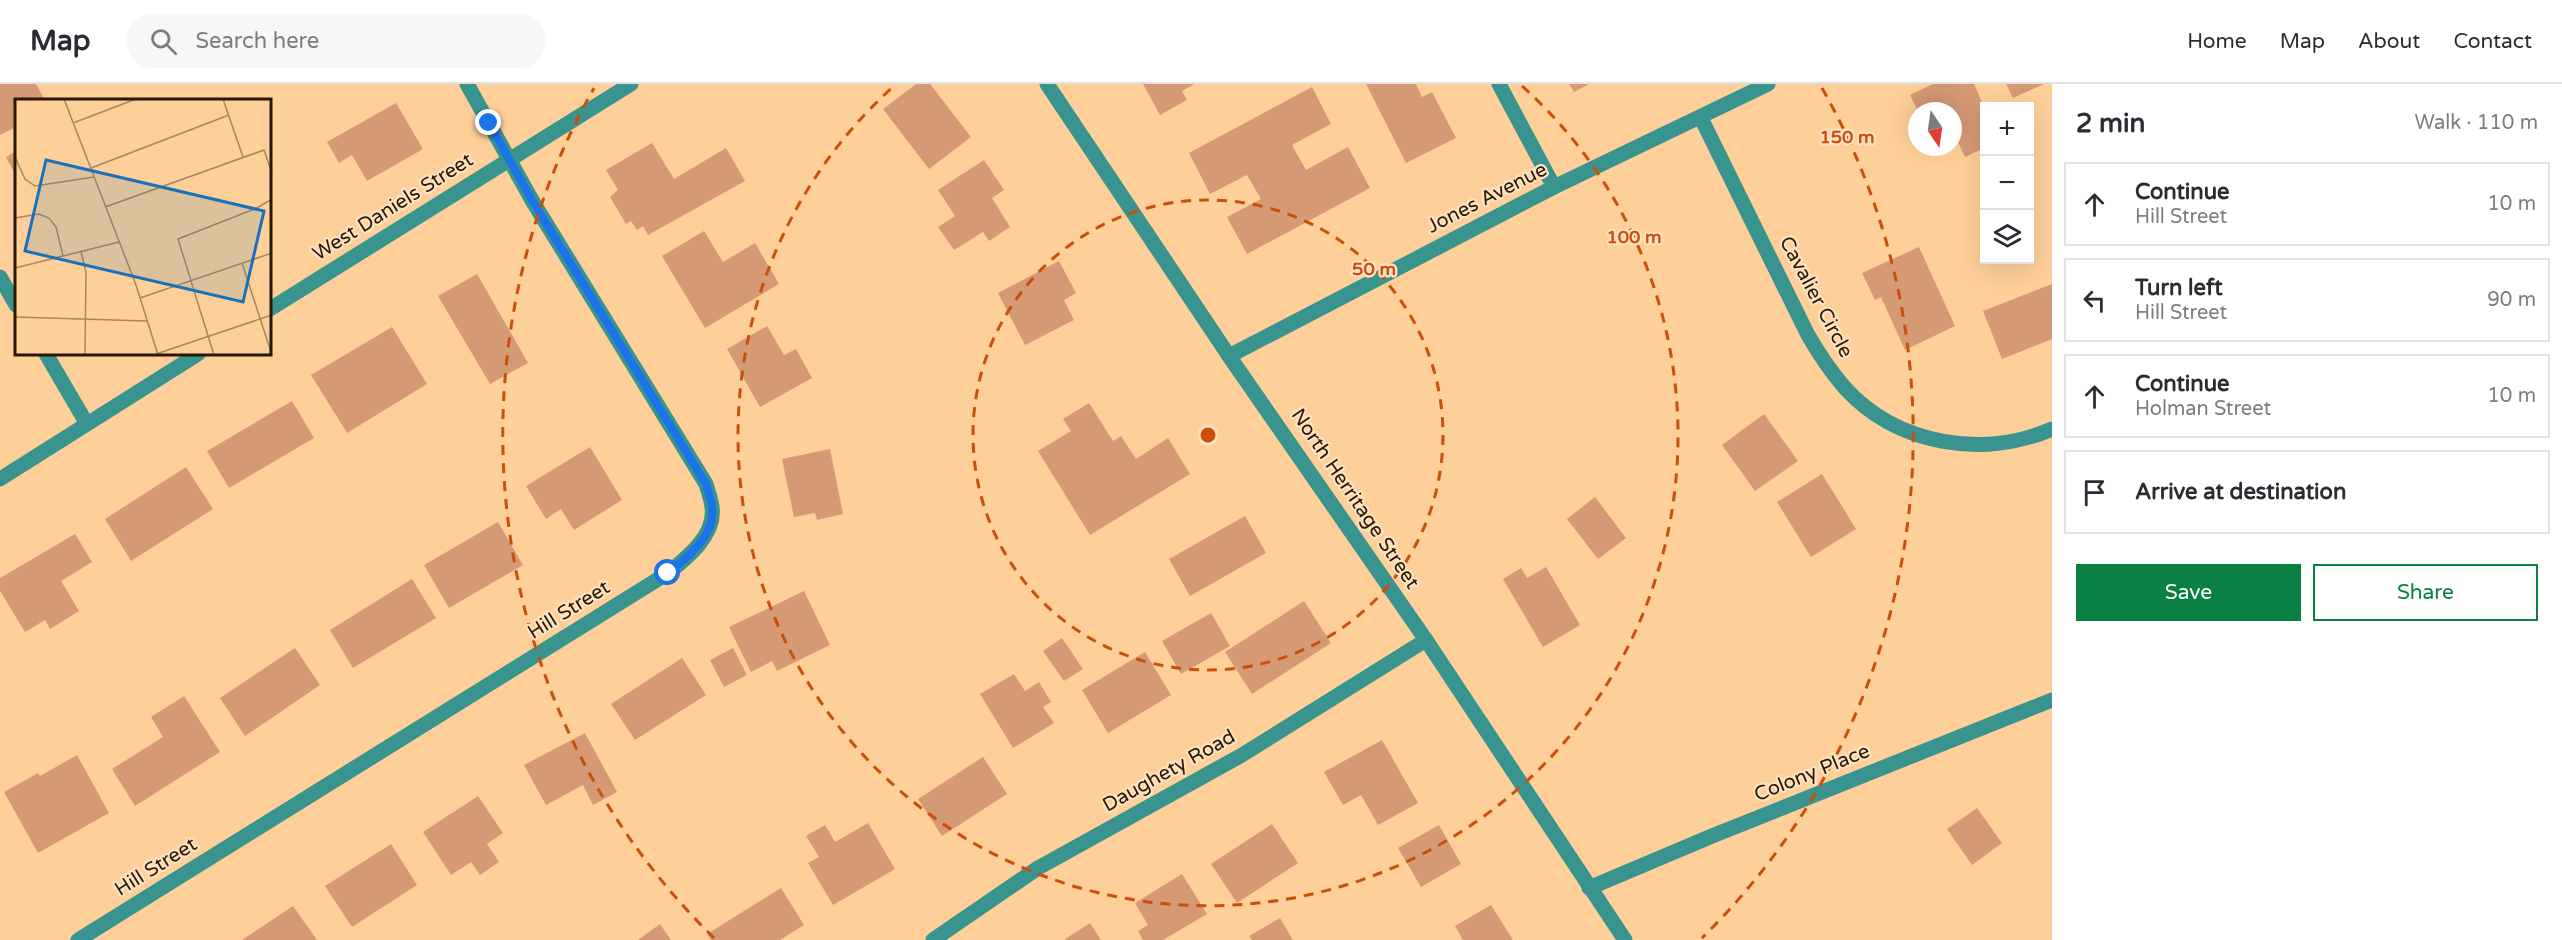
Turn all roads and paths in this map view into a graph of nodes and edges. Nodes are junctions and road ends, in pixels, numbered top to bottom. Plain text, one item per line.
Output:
1 (466, 84) edge
2 (631, 84) edge
3 (1047, 84) edge
4 (1499, 84) edge
5 (1768, 84) edge
6 (1701, 118) junction
7 (509, 159) junction
8 (1554, 187) junction
9 (0, 277) edge
10 (15, 303) edge
11 (272, 308) edge
12 (47, 356) edge
13 (195, 356) edge
14 (1229, 356) junction
15 (87, 424) junction
16 (2052, 429) edge
17 (0, 478) edge
18 (1426, 640) junction
19 (2052, 700) edge
20 (1589, 888) junction
21 (78, 940) edge
22 (933, 940) edge
23 (1625, 940) edge

1 - 7 street, Hill Street
2 - 7 street, West Daniels Street
3 - 14 street, North Herritage Street
4 - 8 street
5 - 6 street, Jones Avenue
6 - 8 street, Jones Avenue
6 - 16 street, Cavalier Circle
7 - 11 street, West Daniels Street
7 - 21 street, Hill Street
8 - 14 street, Jones Avenue
9 - 10 street
12 - 15 street
13 - 15 street
14 - 18 street, North Herritage Street
15 - 17 street
18 - 20 street, North Herritage Street
18 - 22 street, Daughety Road
19 - 20 street, Colony Place
20 - 23 street, North Herritage Street

